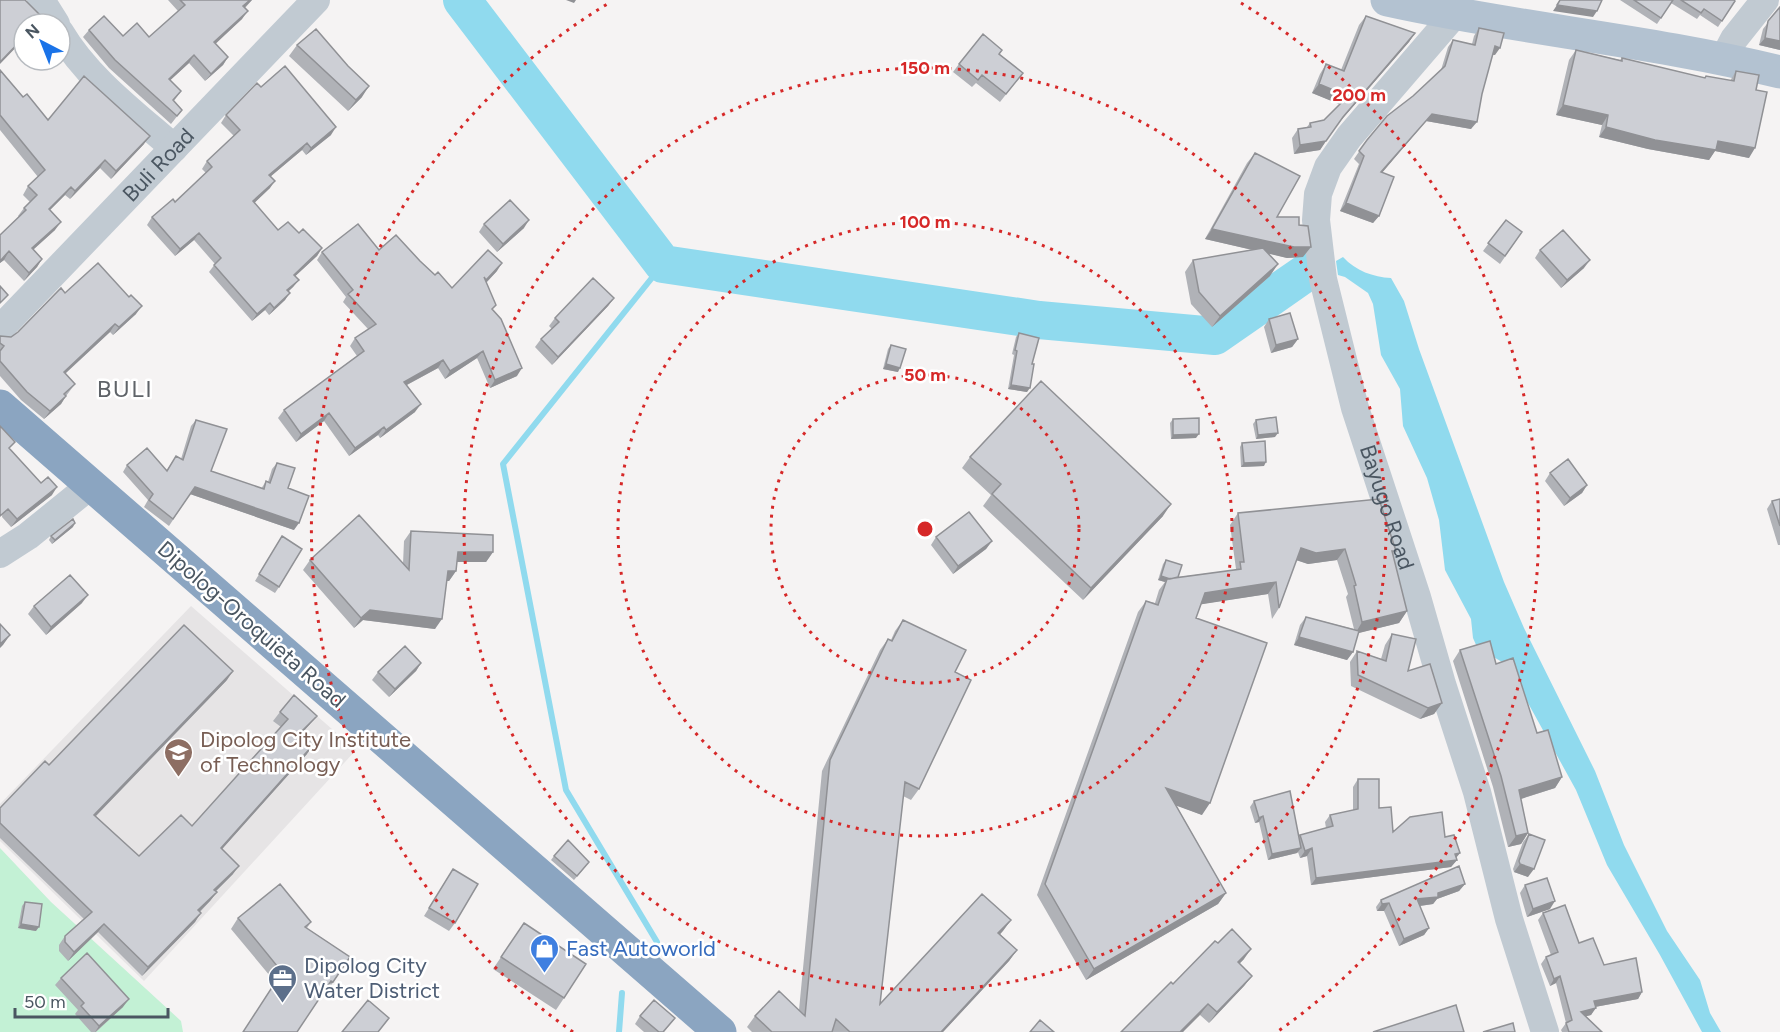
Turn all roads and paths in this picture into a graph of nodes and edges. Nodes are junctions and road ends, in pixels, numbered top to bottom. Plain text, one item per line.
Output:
1 (316, 0) edge
2 (1387, 0) edge
3 (1765, 0) edge
4 (1454, 15) junction
5 (72, 50) edge
6 (1724, 58) junction
7 (1780, 72) edge
8 (174, 148) junction
9 (0, 329) edge
10 (0, 406) edge
11 (92, 485) junction
12 (0, 554) edge
13 (720, 1032) edge
14 (1545, 1032) edge

1 - 8 street, Buli Road
2 - 4 main road
3 - 6 street
4 - 6 main road
4 - 14 street, Bayugo Road
5 - 8 street
6 - 7 main road
8 - 9 street, Buli Road
10 - 11 highway, Dipolog-Oroquieta Road
11 - 12 street
11 - 13 highway, Dipolog-Oroquieta Road

